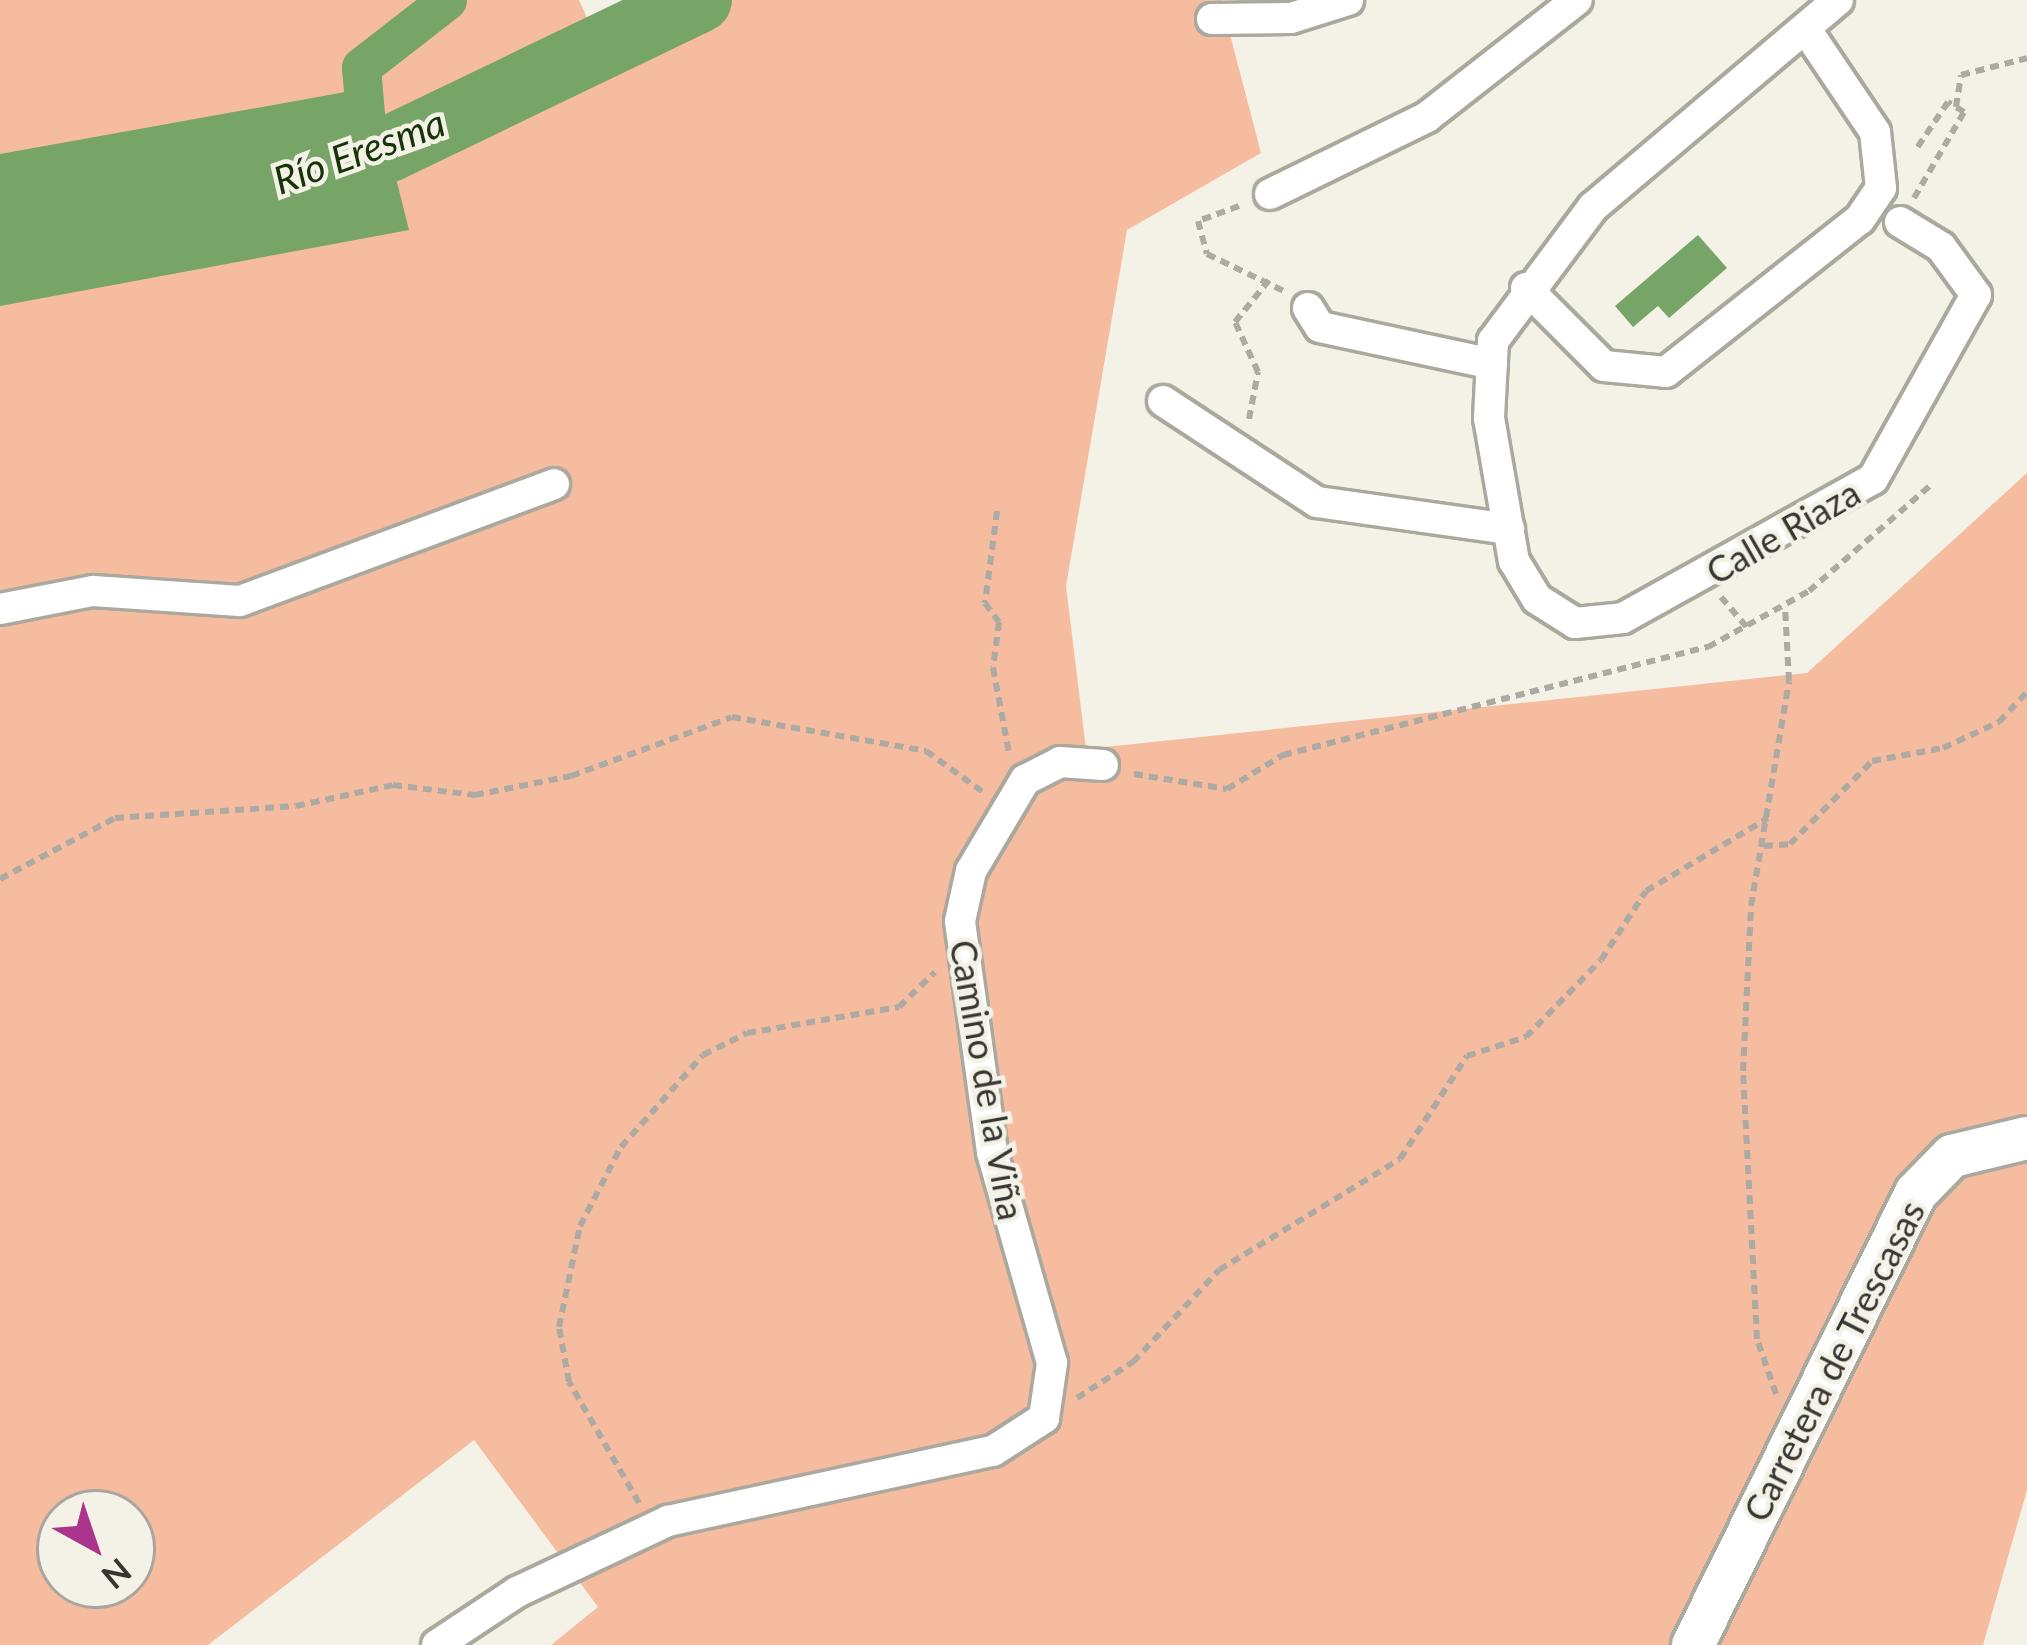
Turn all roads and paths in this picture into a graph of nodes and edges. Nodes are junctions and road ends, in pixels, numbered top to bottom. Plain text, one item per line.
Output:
1 (1348, 0) edge
2 (1577, 0) edge
3 (1822, 10) edge
4 (1212, 19) dead end
5 (2027, 58) edge
6 (1957, 107) junction
7 (1915, 151) dead end
8 (1263, 197) joint
9 (1900, 221) joint
10 (1268, 280) junction
11 (1526, 288) junction
12 (1308, 308) joint
13 (1492, 364) junction
14 (1163, 401) dead end
15 (1242, 458) junction
16 (554, 484) dead end
17 (1931, 484) dead end
18 (998, 511) dead end
19 (1508, 529) junction
20 (1705, 577) junction
21 (1785, 608) junction
22 (0, 609) edge
23 (1750, 631) junction
24 (2027, 692) edge
25 (1103, 765) joint
26 (1010, 802) junction
27 (1768, 818) junction
28 (1763, 846) junction
29 (0, 879) edge
30 (960, 938) junction
31 (2027, 1138) edge
32 (1050, 1405) junction
33 (1802, 1420) junction
34 (652, 1527) junction
35 (437, 1645) edge
36 (1694, 1645) edge

1 - 4 street
2 - 8 street
3 - 11 street, Calle Riaza
3 - 11 street, Calle Riaza
5 - 6 path
6 - 7 path
6 - 9 path
8 - 10 path
9 - 20 street, Calle Riaza
10 - 12 path
10 - 15 path
11 - 13 street, Calle Riaza
12 - 13 street
13 - 19 street, Calle Riaza
14 - 15 street
15 - 19 street
16 - 22 street
17 - 21 path
18 - 26 path
19 - 20 street, Calle Riaza
20 - 23 path
21 - 23 path
21 - 27 path
23 - 25 path
24 - 28 path
25 - 26 street
26 - 29 path
26 - 30 street, Camino de la Viña
27 - 28 path
27 - 32 path
28 - 33 path
30 - 32 street, Camino de la Viña
30 - 34 path
31 - 33 street, Carretera de Trescasas
32 - 34 street
33 - 36 street, Carretera de Trescasas
34 - 35 street

